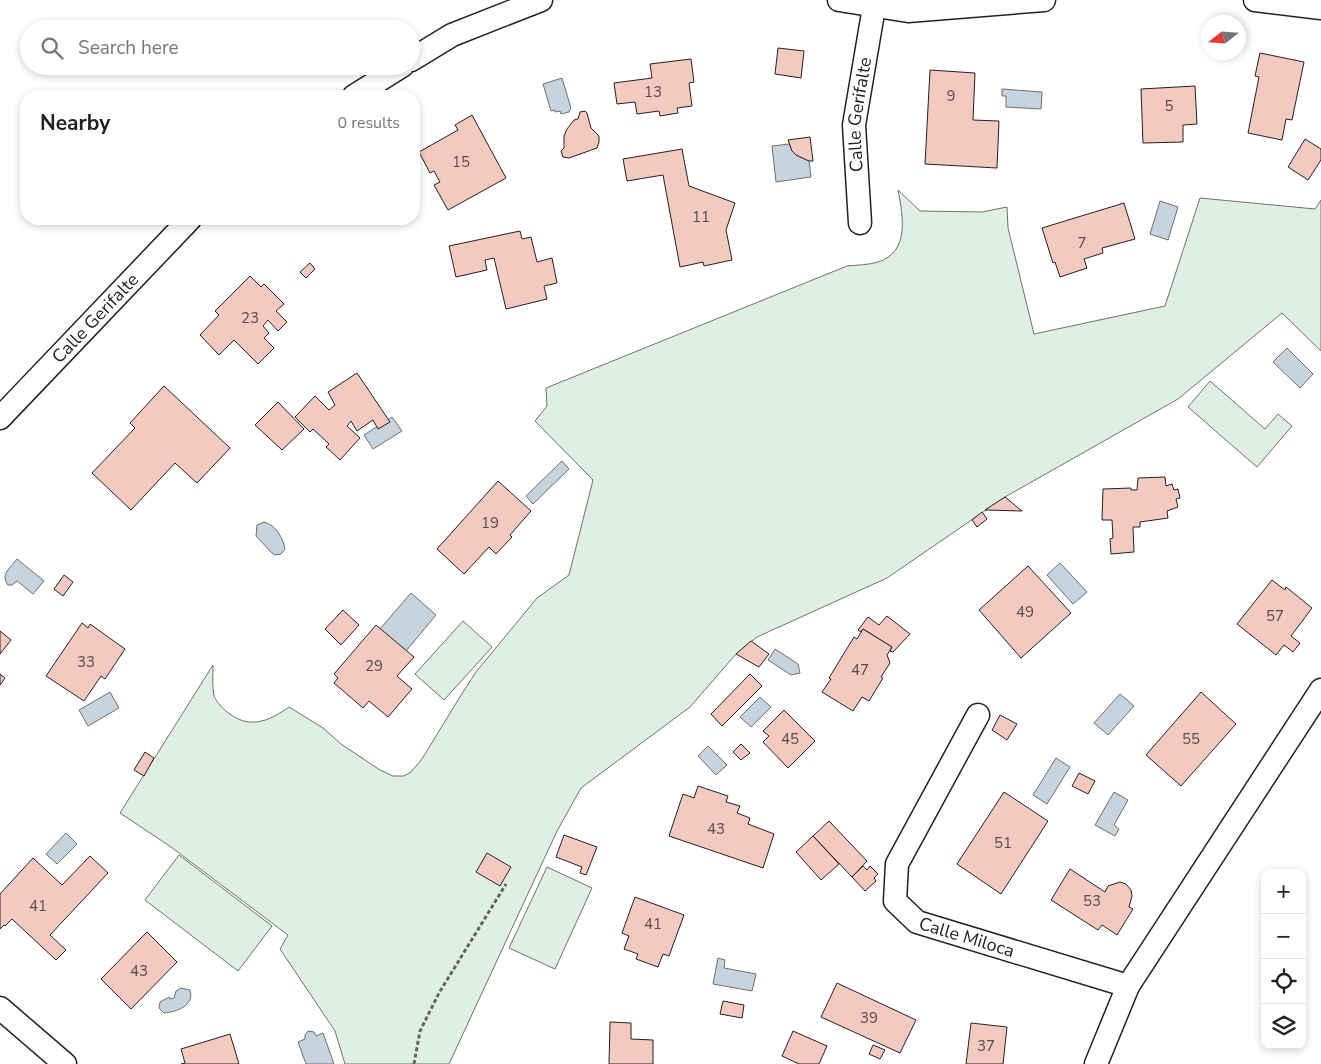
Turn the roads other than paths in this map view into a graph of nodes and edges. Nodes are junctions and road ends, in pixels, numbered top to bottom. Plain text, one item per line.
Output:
1 (541, 0) edge
2 (839, 0) edge
3 (1044, 0) edge
4 (1255, 0) edge
5 (874, 6) junction
6 (907, 6) edge
7 (1321, 8) edge
8 (420, 55) edge
9 (388, 75) edge
10 (364, 90) edge
11 (860, 223) dead end
12 (184, 225) edge
13 (0, 418) edge
14 (1321, 690) edge
15 (978, 715) dead end
16 (1128, 986) junction
17 (0, 1008) edge
18 (65, 1064) edge
19 (1096, 1064) edge

1 - 8 street
2 - 5 street
3 - 6 street
4 - 7 street
5 - 6 street
5 - 11 street, Calle Gerifalte
9 - 10 street
12 - 13 street, Calle Gerifalte
14 - 16 street
15 - 16 street, Calle Miloca
16 - 19 street
17 - 18 street

